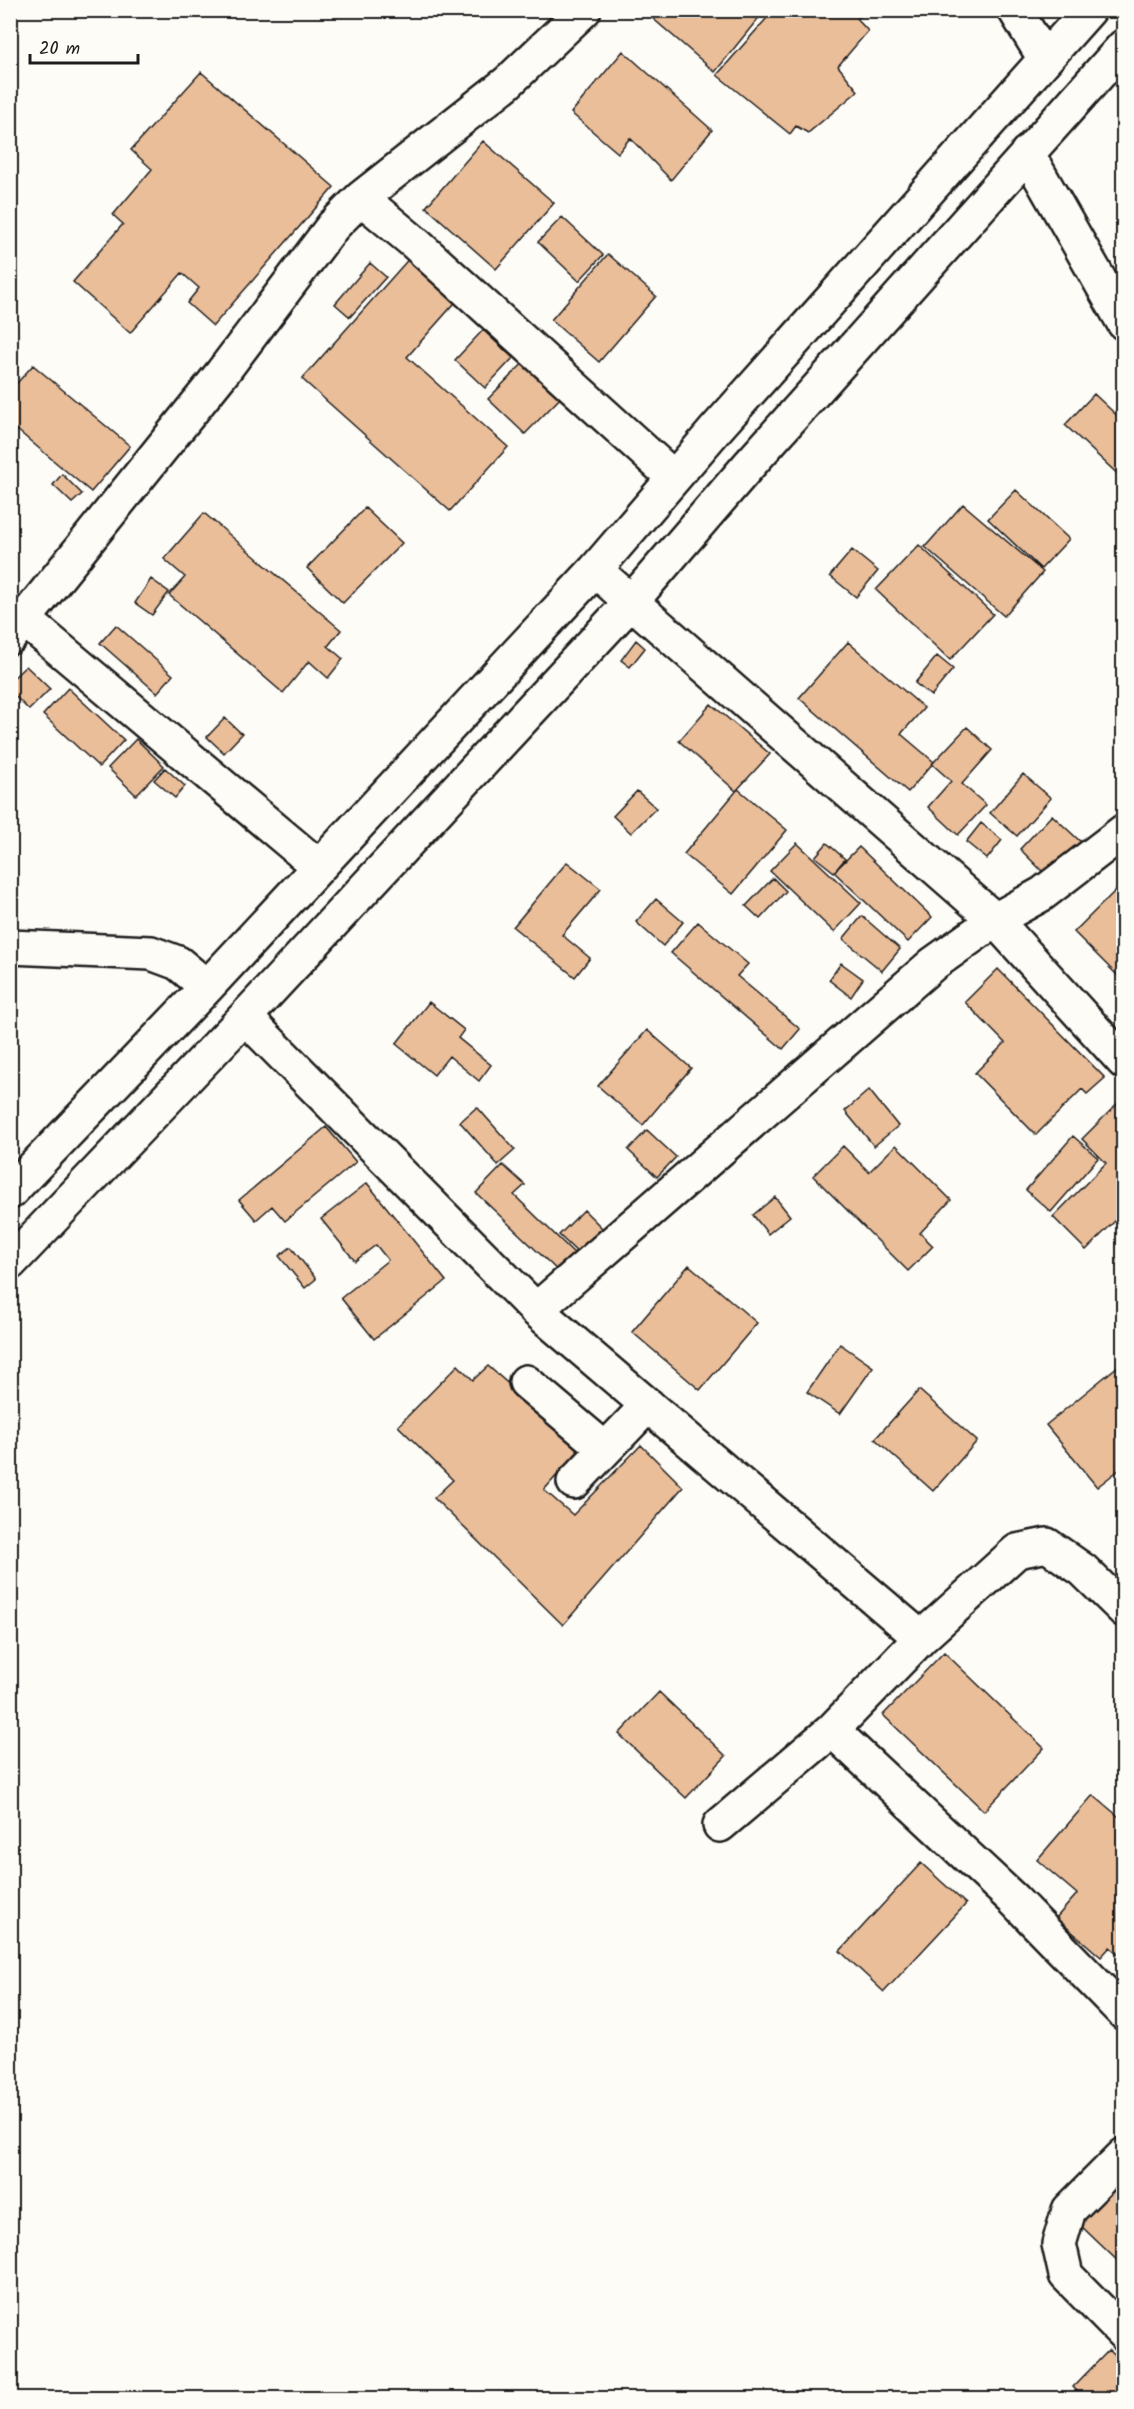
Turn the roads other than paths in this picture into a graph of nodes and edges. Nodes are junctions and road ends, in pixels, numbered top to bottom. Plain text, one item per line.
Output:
1 (584, 10) edge
2 (1015, 10) edge
3 (1089, 10) edge
4 (1124, 46) edge
5 (1045, 59) junction
6 (1027, 153) junction
7 (361, 198) junction
8 (1124, 323) edge
9 (674, 478) junction
10 (595, 570) junction
11 (631, 602) junction
12 (18, 628) edge
13 (1124, 831) edge
14 (318, 866) junction
15 (995, 920) junction
16 (10, 946) edge
17 (207, 987) junction
18 (245, 1017) junction
19 (1124, 1062) edge
20 (10, 1192) edge
21 (10, 1263) edge
22 (536, 1310) junction
23 (526, 1382) dead end
24 (648, 1405) junction
25 (605, 1449) junction
26 (574, 1482) dead end
27 (1124, 1610) edge
28 (921, 1638) junction
29 (832, 1730) junction
30 (720, 1825) dead end
31 (1124, 2013) edge
32 (1124, 2155) edge
33 (1124, 2334) edge

1 - 7 street
2 - 5 street
3 - 5 street
4 - 6 street
5 - 9 street
6 - 8 street
6 - 11 street
7 - 9 street
7 - 12 street
9 - 10 street
10 - 11 street
10 - 14 street
11 - 15 street
11 - 18 street
12 - 14 street
13 - 15 street
14 - 17 street
15 - 19 street
15 - 22 street
16 - 17 street
17 - 20 street
18 - 21 street
18 - 22 street
22 - 24 street
23 - 25 street
24 - 25 street
24 - 28 street
25 - 26 street
27 - 28 street
28 - 29 street
29 - 30 street
29 - 31 street
32 - 33 street

